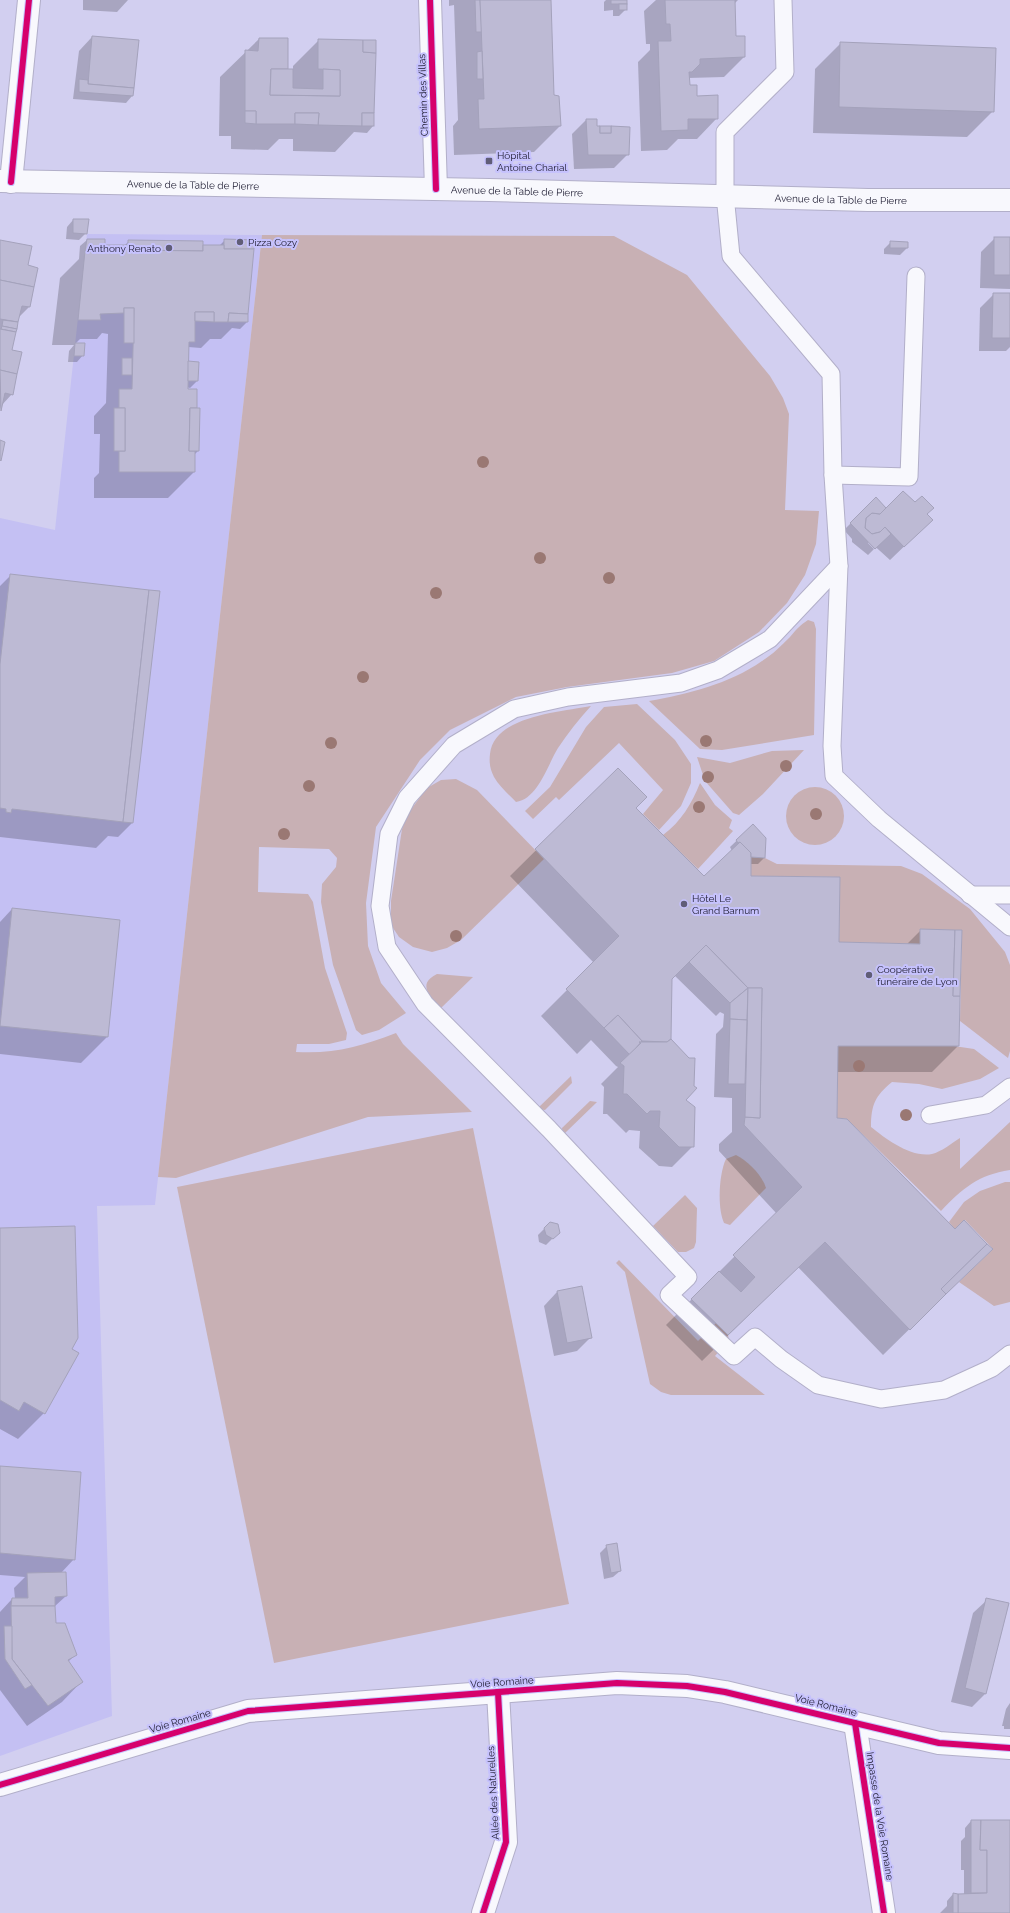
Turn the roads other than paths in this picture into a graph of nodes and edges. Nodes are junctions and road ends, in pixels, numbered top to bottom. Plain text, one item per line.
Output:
1 (29, 0) edge
2 (430, 0) edge
3 (783, 0) edge
4 (6, 182) edge
5 (436, 189) junction
6 (725, 195) junction
7 (1010, 200) edge
8 (916, 276) dead end
9 (833, 475) junction
10 (839, 566) junction
11 (970, 895) junction
12 (1010, 895) edge
13 (1010, 927) edge
14 (1010, 1086) edge
15 (930, 1115) dead end
16 (1010, 1354) edge
17 (498, 1692) junction
18 (855, 1723) junction
19 (1010, 1748) edge
20 (0, 1785) edge
21 (483, 1913) edge
22 (884, 1913) edge

1 - 4 street
2 - 5 street, Chemin des Villas
3 - 6 lane
4 - 5 street, Avenue de la Table de Pierre
5 - 6 street, Avenue de la Table de Pierre
6 - 7 street, Avenue de la Table de Pierre
6 - 9 lane
8 - 9 lane
9 - 10 lane
10 - 11 lane
10 - 16 lane
11 - 12 lane
11 - 13 lane
14 - 15 lane
17 - 18 street, Voie Romaine
17 - 20 street, Voie Romaine
17 - 21 street, Allée des Naturelles
18 - 19 street, Voie Romaine
18 - 22 street, Impasse de la Voie Romaine

